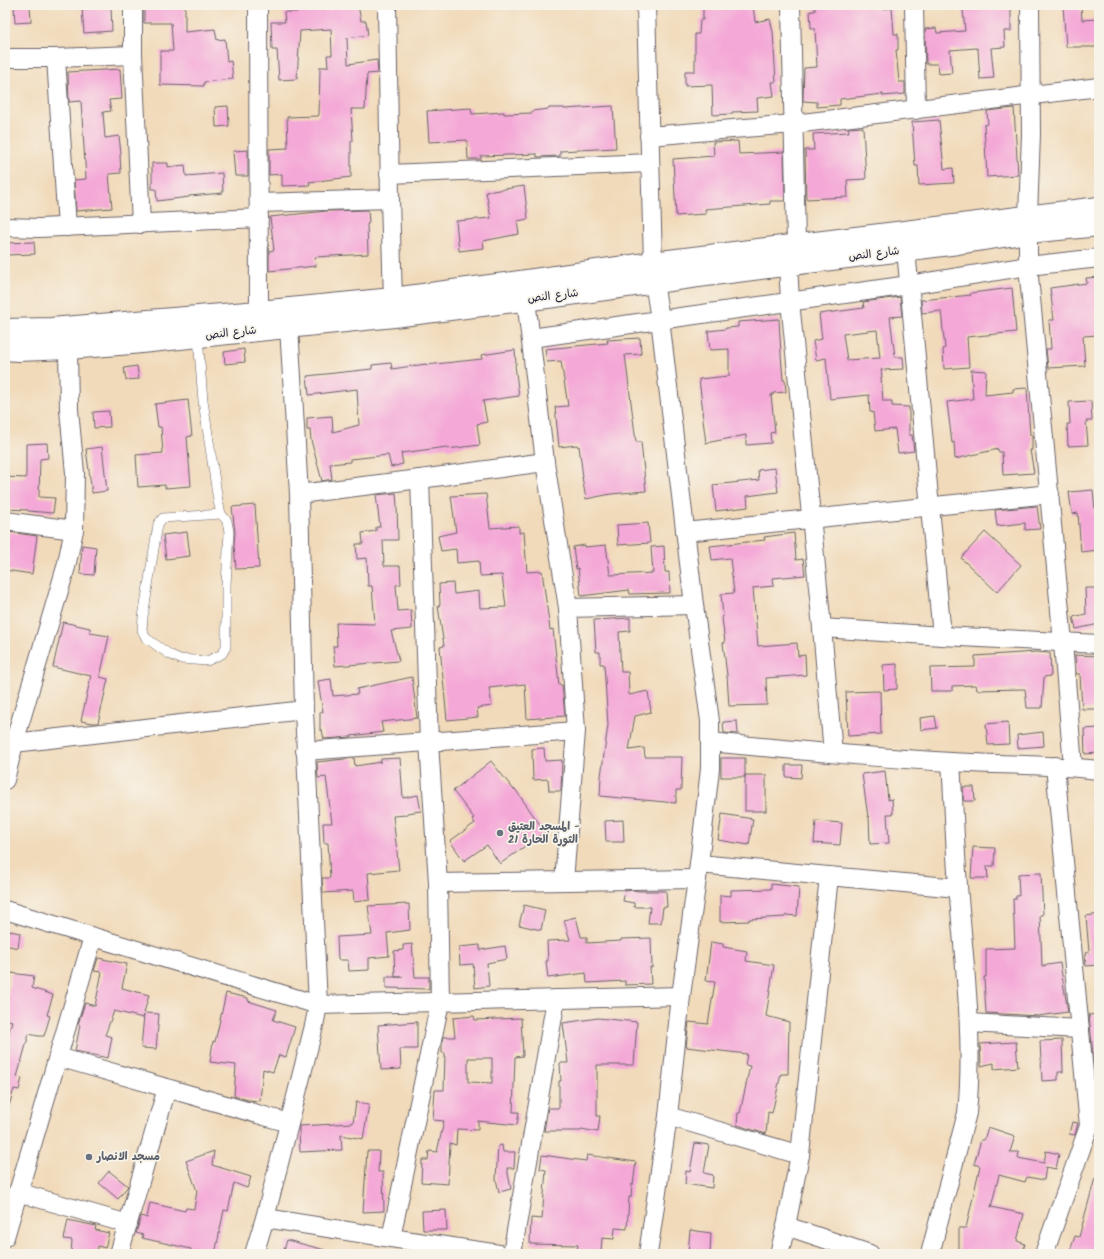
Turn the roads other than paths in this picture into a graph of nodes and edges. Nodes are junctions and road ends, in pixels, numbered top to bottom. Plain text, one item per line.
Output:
1 (133, 5) edge
2 (258, 5) edge
3 (387, 5) edge
4 (646, 5) edge
5 (791, 5) edge
6 (914, 5) edge
7 (1030, 5) edge
8 (133, 55) junction
9 (5, 58) edge
10 (56, 58) junction
11 (1099, 87) edge
12 (1031, 95) junction
13 (916, 110) junction
14 (794, 124) junction
15 (649, 136) junction
16 (650, 163) junction
17 (389, 174) junction
18 (390, 199) junction
19 (1099, 208) edge
20 (259, 211) junction
21 (141, 224) junction
22 (1028, 224) junction
23 (1099, 225) edge
24 (5, 227) edge
25 (67, 227) junction
26 (906, 250) junction
27 (792, 255) junction
28 (1099, 258) edge
29 (1028, 266) junction
30 (653, 272) junction
31 (909, 285) junction
32 (393, 299) junction
33 (526, 299) junction
34 (790, 301) junction
35 (259, 312) junction
36 (660, 319) junction
37 (289, 327) junction
38 (5, 330) edge
39 (198, 337) junction
40 (530, 338) junction
41 (68, 348) junction
42 (5, 349) edge
43 (544, 462) junction
44 (420, 479) junction
45 (299, 494) junction
46 (1050, 494) junction
47 (930, 507) junction
48 (221, 514) junction
49 (811, 519) junction
50 (5, 522) edge
51 (74, 530) junction
52 (685, 532) junction
53 (694, 605) junction
54 (568, 608) junction
55 (822, 628) junction
56 (942, 636) junction
57 (1063, 643) junction
58 (1099, 644) edge
59 (304, 710) junction
60 (576, 731) junction
61 (429, 742) junction
62 (710, 742) junction
63 (14, 743) junction
64 (305, 751) junction
65 (833, 753) junction
66 (952, 762) junction
67 (1055, 766) junction
68 (1073, 767) junction
69 (1099, 770) edge
70 (5, 780) edge
71 (698, 872) junction
72 (829, 876) junction
73 (564, 881) junction
74 (438, 883) junction
75 (958, 888) junction
76 (5, 910) edge
77 (93, 937) junction
78 (681, 996) junction
79 (556, 999) junction
80 (440, 1002) junction
81 (318, 1005) junction
82 (970, 1023) junction
83 (1080, 1029) junction
84 (58, 1057) junction
85 (168, 1088) junction
86 (668, 1116) junction
87 (289, 1123) junction
88 (1094, 1127) edge
89 (800, 1155) junction
90 (17, 1192) junction
91 (265, 1218) junction
92 (128, 1224) junction
93 (786, 1226) junction
94 (5, 1237) edge
95 (391, 1238) junction
96 (119, 1254) edge
97 (254, 1254) edge
98 (499, 1254) edge
99 (512, 1254) edge
100 (648, 1254) edge
101 (779, 1254) edge
102 (870, 1254) edge
103 (930, 1254) edge
104 (1044, 1254) edge

1 - 8 street
2 - 20 street
3 - 17 street
4 - 15 street
5 - 14 street
6 - 13 street
7 - 12 street
8 - 10 street
8 - 21 street
9 - 10 street
10 - 25 street
11 - 12 street
12 - 13 street
12 - 22 street
13 - 14 street
14 - 15 street
14 - 27 street
15 - 16 street
16 - 17 street
16 - 30 street
17 - 18 street
18 - 20 street
18 - 32 street
19 - 22 main road, شارع النص
20 - 21 street
20 - 35 street
21 - 25 street
22 - 23 main road, شارع النص
22 - 26 main road, شارع النص
22 - 27 main road, شارع النص
22 - 29 street
24 - 25 street
26 - 27 main road, شارع النص
26 - 31 street
27 - 30 main road, شارع النص
27 - 34 street
28 - 29 street
29 - 31 street
29 - 46 street
30 - 32 main road, شارع النص
30 - 33 main road, شارع النص
30 - 36 street
31 - 34 street
31 - 47 street
32 - 35 main road, شارع النص
33 - 37 main road, شارع النص
33 - 40 street
34 - 36 street
34 - 49 street
35 - 38 main road, شارع النص
36 - 40 street
36 - 52 street
37 - 39 main road, شارع النص
37 - 45 street
39 - 41 main road, شارع النص
39 - 48 lane
40 - 43 street
41 - 42 main road, شارع النص
41 - 51 street
43 - 44 street
43 - 54 street
44 - 45 street
44 - 61 street
45 - 59 street
46 - 47 street
46 - 57 street
47 - 49 street
47 - 56 street
48 - 48 lane
49 - 52 street
49 - 55 street
50 - 51 street
51 - 63 street
52 - 53 street
53 - 54 street
53 - 62 street
54 - 60 street
55 - 56 street
55 - 65 street
56 - 57 street
57 - 58 street
57 - 68 street
59 - 63 street
59 - 64 street
60 - 61 street
60 - 73 street
61 - 64 street
61 - 74 street
62 - 65 street
62 - 71 street
63 - 70 street
64 - 81 street
65 - 66 street
66 - 67 street
66 - 75 street
67 - 68 street
67 - 83 street
68 - 69 street
71 - 72 street
71 - 73 street
71 - 78 street
72 - 75 street
72 - 89 street
73 - 74 street
74 - 80 street
75 - 82 street
76 - 77 street
77 - 81 street
77 - 84 street
78 - 79 street
78 - 86 street
79 - 80 street
79 - 99 street
80 - 81 street
80 - 95 street
81 - 87 street
82 - 83 street
82 - 103 street
83 - 88 street
84 - 85 street
84 - 90 street
85 - 87 street
85 - 92 street
86 - 89 street
86 - 100 street
87 - 91 street
88 - 104 street
89 - 93 street
90 - 92 street
90 - 94 street
91 - 95 street
91 - 97 street
92 - 96 street
93 - 101 street
93 - 102 street
95 - 98 street

